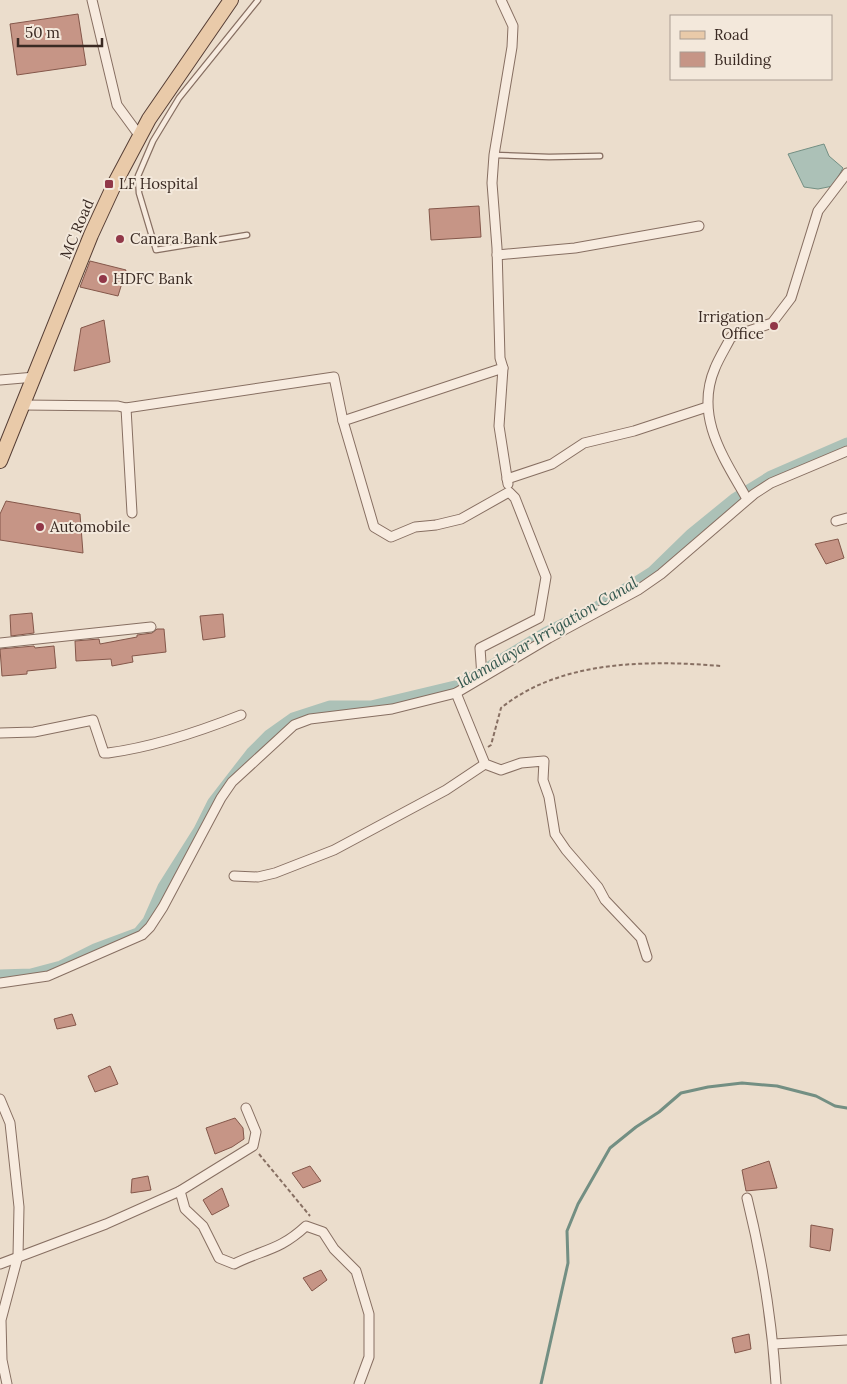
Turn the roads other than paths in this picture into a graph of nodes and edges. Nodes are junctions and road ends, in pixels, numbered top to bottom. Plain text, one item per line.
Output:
1 (92, 0) edge
2 (231, 0) edge
3 (258, 0) edge
4 (501, 0) edge
5 (139, 135) junction
6 (494, 155) junction
7 (600, 156) dead end
8 (847, 173) edge
9 (699, 226) dead end
10 (247, 235) dead end
11 (497, 255) junction
12 (503, 368) junction
13 (35, 378) junction
14 (0, 380) edge
15 (23, 405) junction
16 (707, 407) junction
17 (126, 408) junction
18 (343, 421) junction
19 (847, 451) edge
20 (0, 461) edge
21 (507, 479) junction
22 (509, 492) junction
23 (747, 499) junction
24 (132, 513) dead end
25 (847, 518) edge
26 (836, 521) dead end
27 (151, 627) dead end
28 (0, 643) edge
29 (482, 677) junction
30 (456, 693) junction
31 (241, 714) dead end
32 (0, 733) edge
33 (485, 764) junction
34 (234, 876) dead end
35 (647, 957) dead end
36 (0, 982) edge
37 (0, 1098) edge
38 (246, 1108) dead end
39 (180, 1190) junction
40 (747, 1198) dead end
41 (18, 1256) junction
42 (0, 1264) edge
43 (1, 1336) edge
44 (847, 1340) edge
45 (774, 1344) junction
46 (7, 1384) edge
47 (359, 1384) edge
48 (776, 1384) edge

1 - 5 street
2 - 5 main road, MC Road
3 - 10 lane
4 - 6 street
5 - 13 main road, MC Road
6 - 7 lane
6 - 11 street
8 - 16 street
9 - 11 street
11 - 12 street
12 - 18 street
12 - 21 street
13 - 14 street
13 - 15 main road, MC Road
15 - 17 street
15 - 20 main road, MC Road
16 - 21 street
16 - 23 street
17 - 18 street
17 - 24 street
18 - 22 street
19 - 23 street
21 - 22 street
22 - 29 street
23 - 29 street
25 - 26 street
27 - 28 street
29 - 30 street
30 - 33 street
30 - 36 street
31 - 32 street
33 - 34 street
33 - 35 street
37 - 41 street
38 - 39 street
39 - 41 street
39 - 47 street
40 - 45 street
41 - 42 street
41 - 43 street
43 - 46 street
44 - 45 street
45 - 48 street

